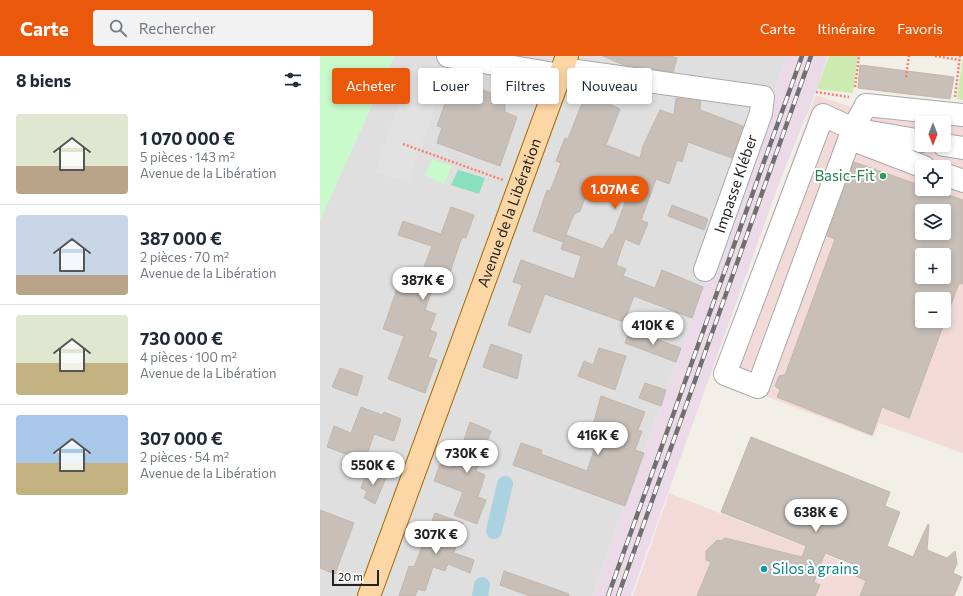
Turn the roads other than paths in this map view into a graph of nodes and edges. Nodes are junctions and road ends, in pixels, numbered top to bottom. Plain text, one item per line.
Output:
1 (448, 56) edge
2 (563, 67) edge
3 (958, 108) edge
4 (852, 134) junction
5 (915, 140) edge
6 (951, 146) edge
7 (963, 148) edge
8 (915, 163) edge
9 (951, 177) edge
10 (963, 182) edge
11 (705, 270) dead end
12 (369, 596) edge

1 - 2 street
2 - 11 street, Impasse Kléber
2 - 12 main road, Avenue de la Libération
3 - 4 street
4 - 4 street
4 - 5 street
4 - 8 street
6 - 7 street
9 - 10 street

